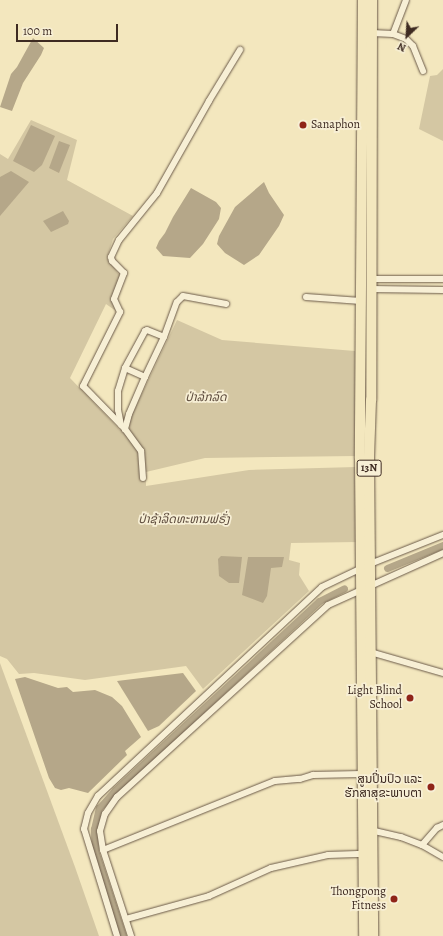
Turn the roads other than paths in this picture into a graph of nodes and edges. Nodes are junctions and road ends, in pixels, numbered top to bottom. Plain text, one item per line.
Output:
1 (363, 0) edge
2 (372, 0) edge
3 (406, 0) edge
4 (372, 33) junction
5 (393, 34) junction
6 (240, 50) dead end
7 (423, 70) dead end
8 (443, 279) edge
9 (371, 284) junction
10 (443, 290) edge
11 (306, 297) dead end
12 (361, 301) junction
13 (226, 304) dead end
14 (164, 337) junction
15 (125, 368) junction
16 (145, 377) junction
17 (123, 427) junction
18 (143, 478) dead end
19 (443, 535) edge
20 (443, 553) edge
21 (366, 566) junction
22 (365, 587) junction
23 (370, 652) junction
24 (443, 673) edge
25 (361, 774) junction
26 (443, 825) edge
27 (367, 830) junction
28 (422, 845) junction
29 (103, 850) junction
30 (368, 854) junction
31 (443, 858) edge
32 (126, 919) junction
33 (117, 936) edge
34 (131, 936) edge
35 (364, 936) edge
36 (373, 936) edge

1 - 12 highway, 13N
2 - 4 highway, 13N
3 - 5 street
4 - 5 street
4 - 9 highway, 13N
5 - 7 street
6 - 17 street
8 - 9 street
9 - 10 street
9 - 21 highway, 13N
11 - 12 street
12 - 21 highway, 13N
13 - 14 street
14 - 15 street
14 - 16 street
15 - 16 street
15 - 17 street
16 - 17 street
17 - 18 street
19 - 21 street
20 - 22 street
21 - 22 highway, 13N
21 - 33 street
22 - 23 highway, 13N
22 - 25 highway, 13N
22 - 29 street
23 - 24 street
23 - 27 highway, 13N
25 - 27 highway, 13N
25 - 29 street
26 - 28 street
27 - 28 street
27 - 30 highway, 13N
28 - 31 street
29 - 32 street
30 - 32 street
30 - 35 highway, 13N
30 - 36 highway, 13N
32 - 34 street

